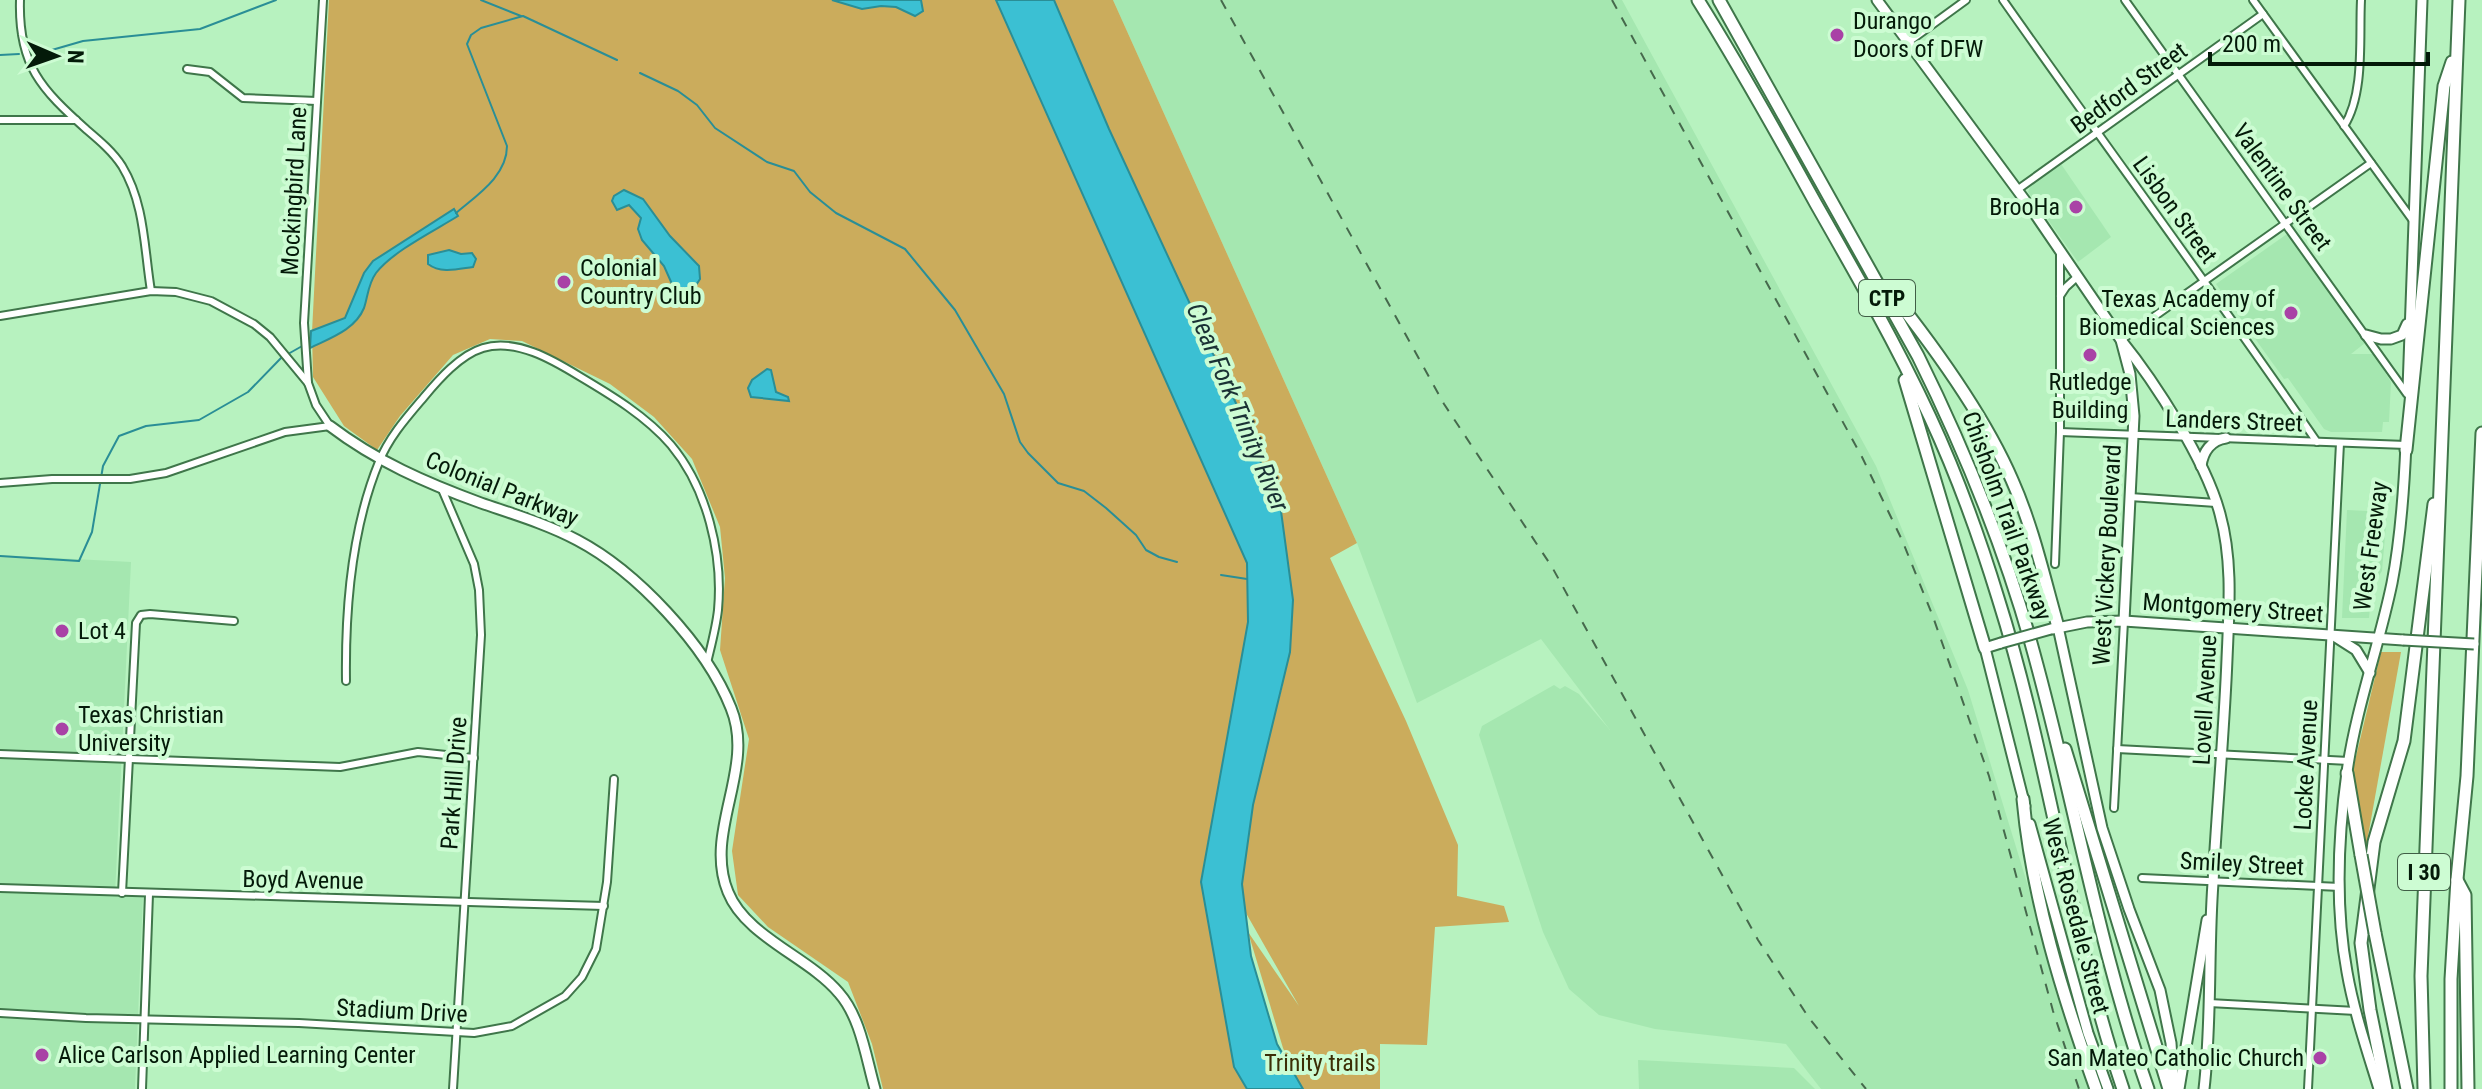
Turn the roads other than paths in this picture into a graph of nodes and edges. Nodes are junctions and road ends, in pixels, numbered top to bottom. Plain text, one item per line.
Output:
1 (20, 0) edge
2 (323, 0) edge
3 (1698, 0) edge
4 (1719, 0) edge
5 (1877, 0) edge
6 (1966, 0) edge
7 (2003, 0) edge
8 (2125, 0) edge
9 (2253, 0) edge
10 (2361, 0) edge
11 (2422, 0) edge
12 (2459, 0) edge
13 (2263, 14) junction
14 (1907, 43) junction
15 (2456, 50) junction
16 (187, 69) dead end
17 (2179, 74) junction
18 (317, 101) junction
19 (0, 120) edge
20 (76, 120) junction
21 (2344, 126) junction
22 (2096, 133) junction
23 (2371, 163) junction
24 (2017, 190) junction
25 (2414, 222) junction
26 (2287, 224) junction
27 (2060, 251) junction
28 (1869, 265) junction
29 (2077, 277) junction
30 (2206, 283) junction
31 (151, 291) junction
32 (2060, 296) junction
33 (0, 316) edge
34 (2410, 318) junction
35 (2366, 335) junction
36 (2121, 340) junction
37 (1895, 345) junction
38 (308, 383) junction
39 (2407, 395) junction
40 (330, 426) junction
41 (2060, 432) junction
42 (2482, 433) edge
43 (2133, 435) junction
44 (2186, 437) junction
45 (2226, 438) junction
46 (2317, 442) junction
47 (2340, 443) junction
48 (2443, 444) junction
49 (2406, 448) junction
50 (380, 460) junction
51 (2201, 466) junction
52 (0, 483) edge
53 (441, 487) junction
54 (2130, 497) junction
55 (2216, 503) junction
56 (2055, 564) dead end
57 (234, 621) dead end
58 (2124, 621) junction
59 (2229, 627) junction
60 (2054, 628) junction
61 (2331, 635) junction
62 (2379, 639) junction
63 (2482, 645) edge
64 (1985, 648) junction
65 (707, 663) junction
66 (2370, 673) junction
67 (346, 681) dead end
68 (2043, 689) junction
69 (2117, 749) junction
70 (0, 754) edge
71 (2223, 755) junction
72 (474, 758) junction
73 (129, 759) junction
74 (2324, 760) junction
75 (2348, 767) junction
76 (614, 779) dead end
77 (2023, 799) junction
78 (2114, 808) dead end
79 (2142, 878) dead end
80 (2457, 879) junction
81 (2213, 881) junction
82 (2318, 886) junction
83 (2340, 887) junction
84 (0, 888) edge
85 (122, 893) junction
86 (149, 894) junction
87 (465, 902) junction
88 (604, 906) junction
89 (2209, 1003) junction
90 (2312, 1009) junction
91 (2356, 1011) junction
92 (0, 1013) edge
93 (145, 1019) junction
94 (457, 1032) junction
95 (142, 1089) edge
96 (453, 1089) edge
97 (875, 1089) edge
98 (2096, 1089) edge
99 (2108, 1089) edge
100 (2123, 1089) edge
101 (2148, 1089) edge
102 (2174, 1089) edge
103 (2204, 1089) edge
104 (2308, 1089) edge
105 (2379, 1089) edge
106 (2386, 1089) edge
107 (2407, 1089) edge
108 (2424, 1089) edge
109 (2451, 1089) edge
110 (2468, 1089) edge

1 - 20 street
2 - 18 street, Mockingbird Lane
3 - 37 highway, Chisholm Trail Parkway / CTP
4 - 28 highway, Chisholm Trail Parkway / CTP
5 - 14 main road, West Vickery Boulevard
6 - 14 street
7 - 22 street, Lisbon Street
8 - 17 street, Valentine Street
9 - 13 street
10 - 21 street
11 - 25 main road, West Freeway
12 - 15 highway, I 30
13 - 17 street, Bedford Street
13 - 21 street
14 - 24 main road, West Vickery Boulevard
15 - 48 highway, I 30
15 - 49 highway
16 - 18 street
17 - 22 street, Bedford Street
17 - 26 street, Valentine Street
18 - 38 street, Mockingbird Lane
19 - 20 street
20 - 31 street
21 - 23 street
22 - 24 street, Bedford Street
22 - 30 street, Lisbon Street
23 - 25 street
23 - 26 street
24 - 27 main road, West Vickery Boulevard
25 - 34 main road, West Freeway
26 - 30 street
26 - 35 street, Valentine Street
27 - 29 main road, West Vickery Boulevard
27 - 32 street
28 - 60 highway
28 - 68 highway, Chisholm Trail Parkway / CTP
29 - 32 street
29 - 36 main road, West Vickery Boulevard
30 - 36 street
30 - 46 street, Lisbon Street
31 - 33 street
31 - 38 street
32 - 41 street
34 - 35 main road
34 - 39 main road, West Freeway
35 - 39 street, Valentine Street
36 - 43 main road, West Vickery Boulevard
36 - 44 main road, Lovell Avenue
37 - 64 highway
37 - 100 highway, Chisholm Trail Parkway / CTP
38 - 40 street
39 - 49 main road, West Freeway
40 - 50 main road, Colonial Parkway
40 - 52 street
41 - 43 street, Landers Street
41 - 56 street
42 - 80 highway, I 30
43 - 44 street, Landers Street
43 - 54 main road, West Vickery Boulevard
44 - 45 street, Landers Street
44 - 51 main road, Lovell Avenue
45 - 46 street, Landers Street
45 - 51 main road
46 - 47 street, Landers Street
47 - 49 street, Landers Street
47 - 61 street, Locke Avenue
48 - 106 highway
48 - 108 highway, I 30
49 - 62 main road, West Freeway
50 - 53 main road, Colonial Parkway
50 - 65 street
50 - 67 street
51 - 55 main road, Lovell Avenue
53 - 65 main road, Colonial Parkway
53 - 72 street, Park Hill Drive
54 - 55 street
54 - 58 main road, West Vickery Boulevard
55 - 59 main road, Lovell Avenue
57 - 73 street
58 - 59 main road, Montgomery Street
58 - 60 main road, Montgomery Street
58 - 69 street, West Vickery Boulevard
59 - 61 main road, Montgomery Street
59 - 71 main road, Lovell Avenue
60 - 64 main road, Montgomery Street, bridge
60 - 102 main road, Chisholm Trail Parkway
61 - 62 main road, Montgomery Street
61 - 66 main road
61 - 74 street, Locke Avenue
62 - 63 main road, Montgomery Street, bridge
62 - 66 main road, West Freeway
64 - 77 main road
65 - 97 main road, Colonial Parkway
66 - 75 main road, West Freeway
68 - 101 highway, Chisholm Trail Parkway / CTP
68 - 102 highway
69 - 71 street
69 - 78 street, West Vickery Boulevard
70 - 73 street
71 - 74 street
71 - 81 main road, Lovell Avenue
72 - 73 street
72 - 87 street, Park Hill Drive
73 - 85 street
74 - 75 street
74 - 82 street, Locke Avenue
75 - 83 main road, West Freeway
75 - 107 highway, bridge
76 - 88 street, Stadium Drive
77 - 98 highway
77 - 99 main road, West Rosedale Street
79 - 81 street, Smiley Street
80 - 109 highway, I 30
80 - 110 highway
81 - 82 street, Smiley Street
81 - 89 main road, Lovell Avenue
81 - 102 main road
82 - 83 street, Smiley Street
82 - 90 street, Locke Avenue
83 - 91 main road, West Freeway
84 - 85 street, Boyd Avenue
85 - 86 street, Boyd Avenue
86 - 87 street, Boyd Avenue
86 - 93 street
87 - 88 street, Boyd Avenue
87 - 94 street, Park Hill Drive
88 - 94 street, Stadium Drive
89 - 90 street
89 - 103 main road, Lovell Avenue
90 - 91 street
90 - 104 street, Locke Avenue
91 - 105 main road, West Freeway
92 - 93 street, Stadium Drive
93 - 94 street, Stadium Drive
93 - 95 street
94 - 96 street, Park Hill Drive

